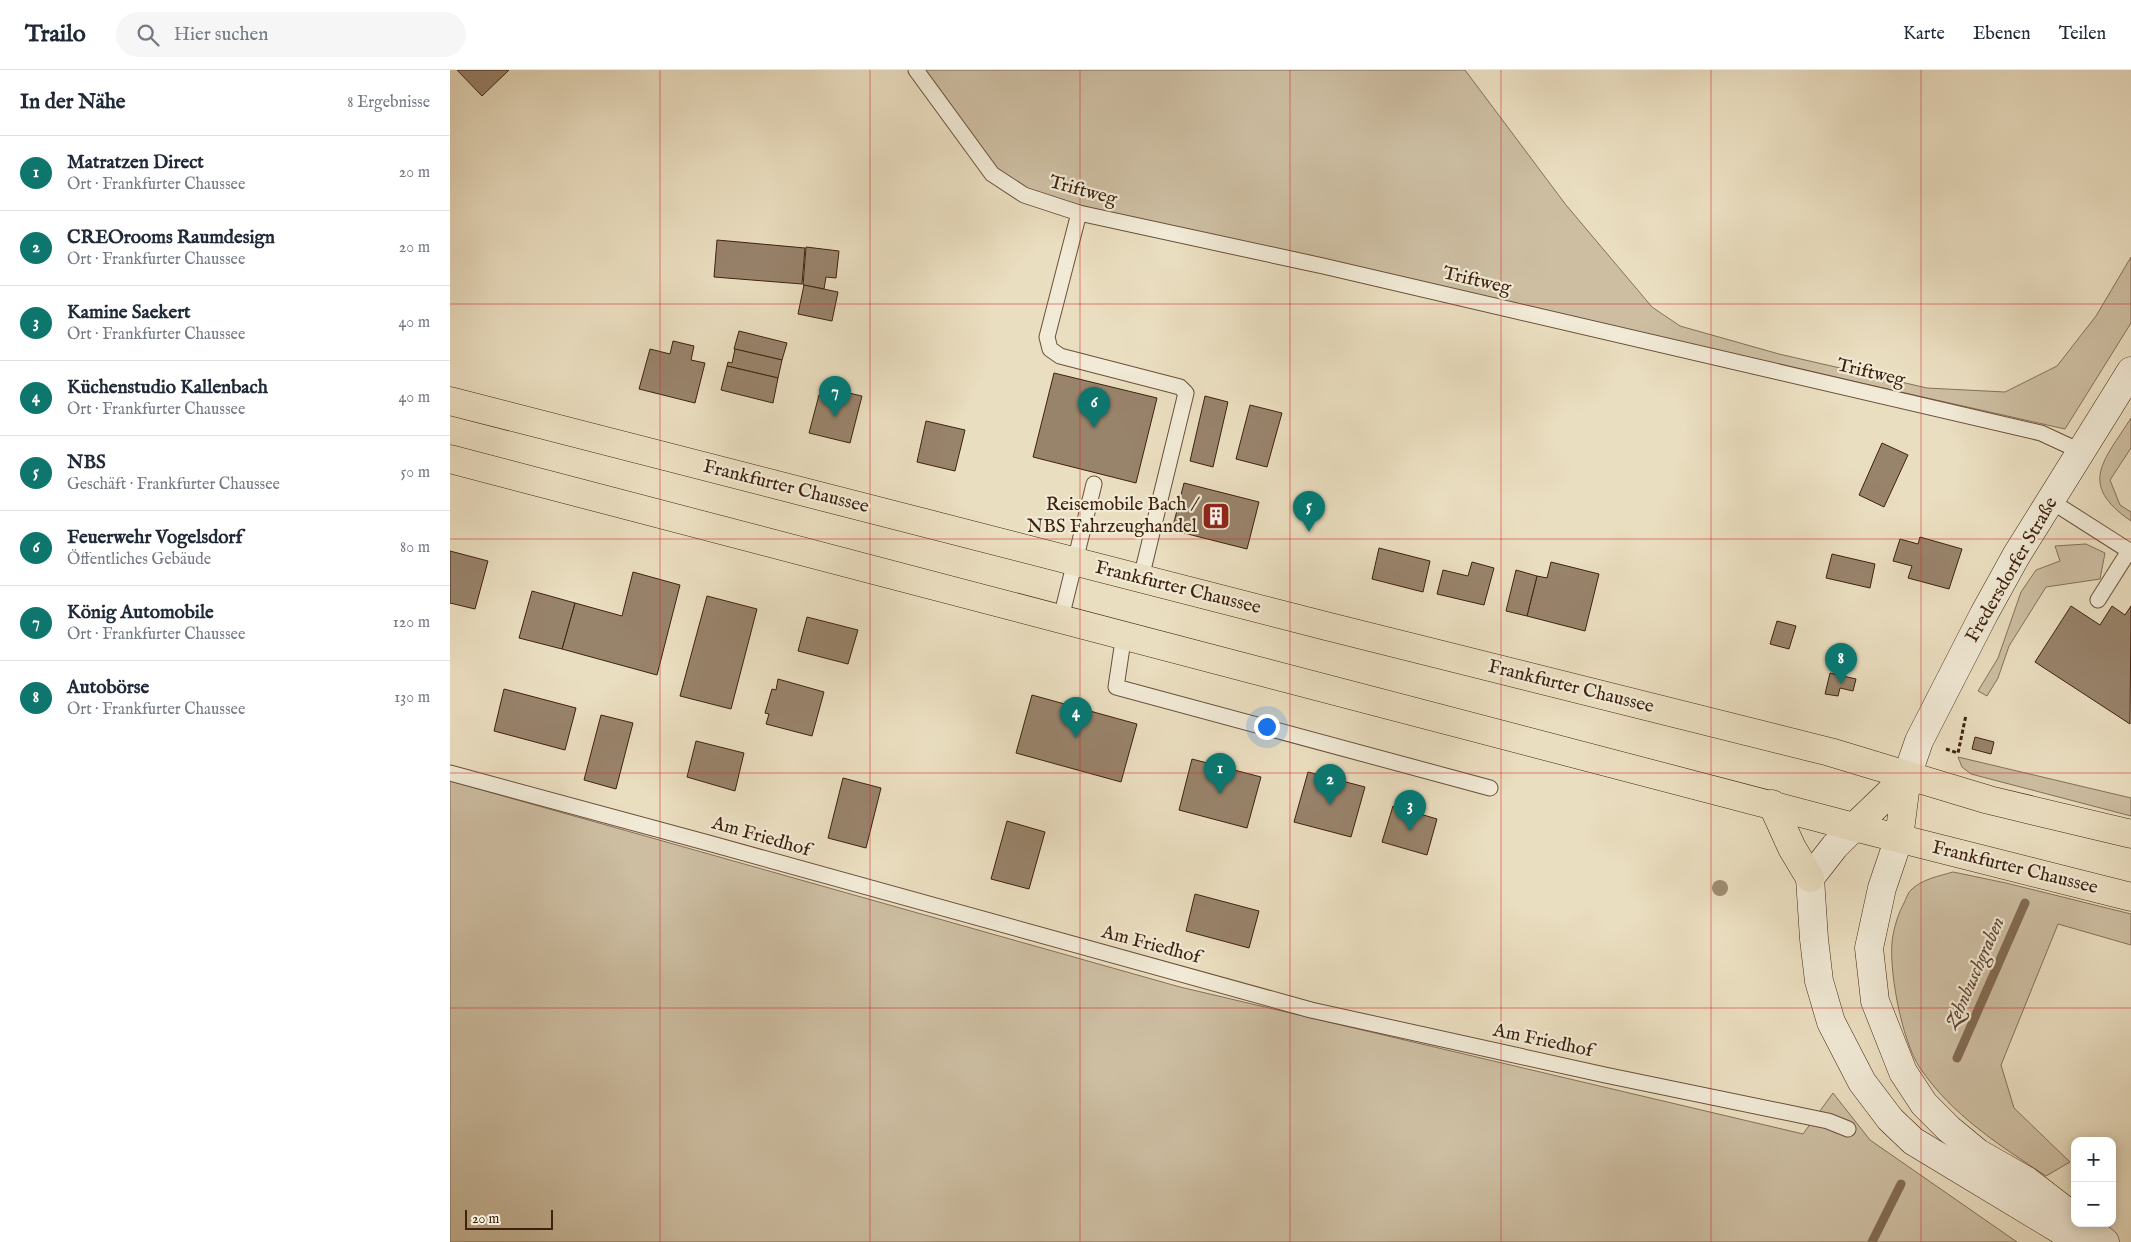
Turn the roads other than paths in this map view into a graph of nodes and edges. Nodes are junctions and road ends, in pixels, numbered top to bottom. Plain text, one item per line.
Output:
1 (916, 70) edge
2 (1079, 213) junction
3 (2131, 371) edge
4 (450, 401) edge
5 (2080, 451) junction
6 (450, 459) edge
7 (1094, 484) dead end
8 (2051, 501) junction
9 (2130, 552) edge
10 (1075, 562) junction
11 (1141, 578) junction
12 (2098, 600) dead end
13 (1061, 618) junction
14 (1124, 634) junction
15 (450, 773) edge
16 (1906, 776) junction
17 (1490, 788) dead end
18 (1772, 804) junction
19 (1854, 827) junction
20 (2131, 834) edge
21 (1899, 838) junction
22 (1810, 878) junction
23 (2131, 897) edge
24 (1848, 1129) dead end
25 (2072, 1231) edge
26 (2106, 1242) edge

1 - 2 lane, Triftweg
2 - 5 lane, Triftweg
2 - 11 lane
3 - 5 street, Fredersdorfer Straße
4 - 10 main road, Frankfurter Chaussee
5 - 8 street, Fredersdorfer Straße
6 - 13 main road, Frankfurter Chaussee
7 - 10 lane
8 - 9 lane
8 - 16 street, Fredersdorfer Straße
9 - 12 lane
10 - 11 main road, Frankfurter Chaussee
10 - 13 lane
11 - 16 main road, Frankfurter Chaussee
13 - 14 main road, Frankfurter Chaussee
14 - 17 lane
14 - 18 main road, Frankfurter Chaussee
15 - 24 lane, Am Friedhof
16 - 19 main road
16 - 20 main road, Frankfurter Chaussee
16 - 21 main road
18 - 19 main road, Frankfurter Chaussee
18 - 22 main road
19 - 21 main road, Frankfurter Chaussee
19 - 22 street
21 - 23 main road, Frankfurter Chaussee
21 - 25 street
22 - 25 street
25 - 26 street

